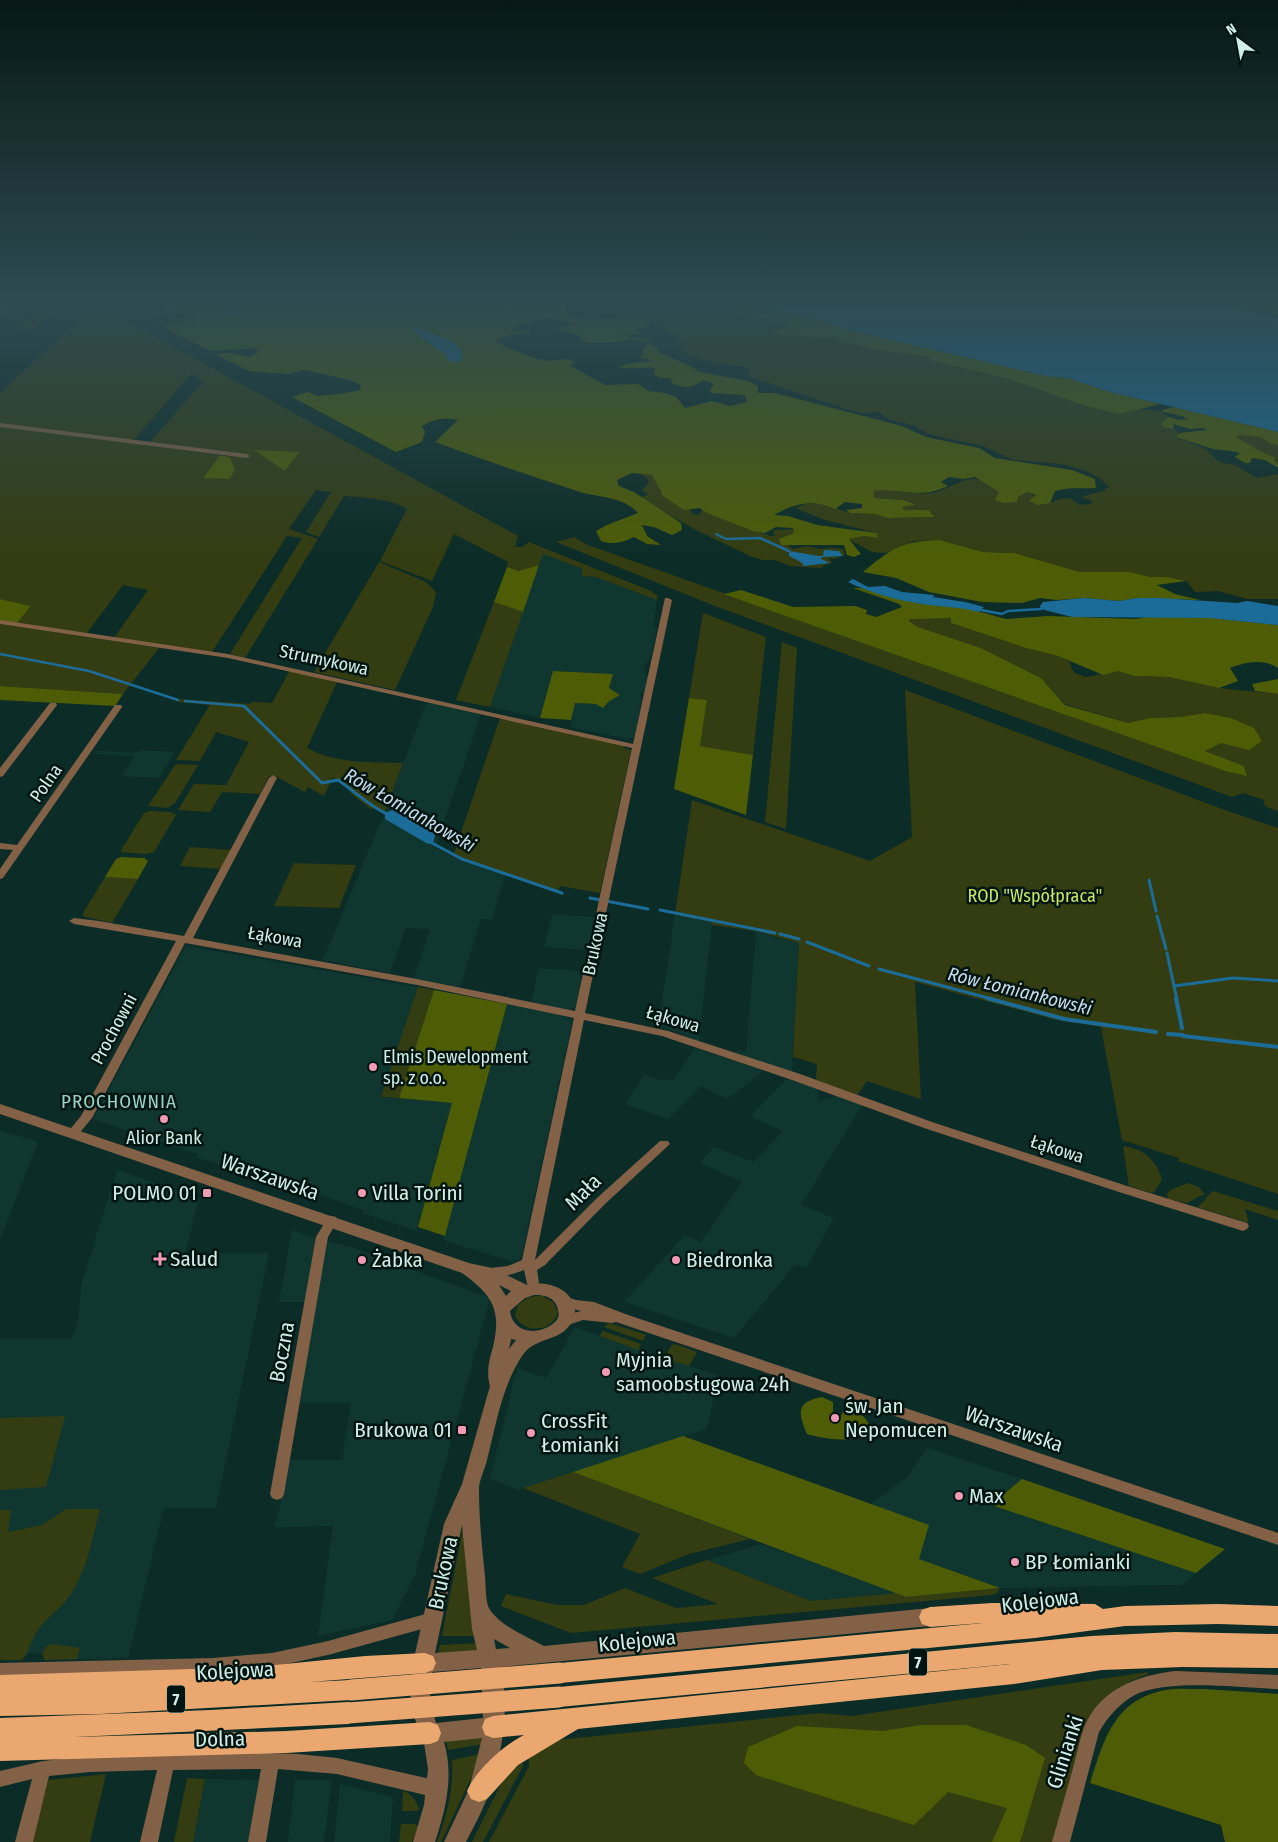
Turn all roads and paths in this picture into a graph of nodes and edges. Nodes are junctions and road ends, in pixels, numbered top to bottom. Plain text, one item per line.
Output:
1 (0, 425) edge
2 (247, 456) dead end
3 (668, 600) dead end
4 (0, 622) edge
5 (53, 705) dead end
6 (118, 707) dead end
7 (637, 747) junction
8 (0, 774) edge
9 (273, 778) dead end
10 (0, 846) edge
11 (20, 848) junction
12 (0, 876) edge
13 (74, 921) dead end
14 (184, 939) junction
15 (580, 1015) junction
16 (0, 1109) edge
17 (73, 1133) junction
18 (664, 1144) dead end
19 (332, 1220) junction
20 (1243, 1226) dead end
21 (529, 1265) junction
22 (468, 1269) junction
23 (486, 1272) junction
24 (529, 1290) junction
25 (564, 1301) junction
26 (503, 1317) junction
27 (623, 1320) junction
28 (565, 1321) junction
29 (531, 1337) junction
30 (498, 1385) junction
31 (470, 1485) junction
32 (277, 1494) dead end
33 (1278, 1539) edge
34 (482, 1615) junction
35 (930, 1616) joint
36 (1126, 1616) junction
37 (1278, 1616) edge
38 (433, 1619) junction
39 (1278, 1644) edge
40 (542, 1655) junction
41 (1278, 1658) edge
42 (489, 1660) junction
43 (425, 1663) junction
44 (0, 1670) edge
45 (1278, 1682) edge
46 (0, 1685) edge
47 (0, 1705) edge
48 (575, 1720) junction
49 (493, 1727) junction
50 (0, 1729) edge
51 (430, 1733) junction
52 (0, 1750) edge
53 (272, 1761) junction
54 (167, 1762) junction
55 (43, 1769) junction
56 (0, 1779) edge
57 (439, 1788) junction
58 (479, 1791) junction
59 (24, 1842) edge
60 (149, 1842) edge
61 (257, 1842) edge
62 (424, 1842) edge
63 (454, 1842) edge
64 (1061, 1842) edge

1 - 2 street
3 - 7 street, Brukowa
4 - 7 street, Strumykowa
5 - 8 street
6 - 11 street, Polna
7 - 15 street, Brukowa
9 - 14 street, Prochowni
10 - 11 street
11 - 12 street, Polna
13 - 14 street, Łąkowa
14 - 15 street, Łąkowa
14 - 17 street, Prochowni
15 - 20 street, Łąkowa
15 - 21 street, Brukowa
16 - 17 street, Warszawska
17 - 19 street, Warszawska
18 - 21 street, Mała
19 - 22 street, Warszawska
19 - 32 street, Boczna
21 - 23 street, Warszawska
21 - 24 street, Brukowa
22 - 23 street, Warszawska
22 - 26 street, Warszawska
23 - 24 street, Warszawska
24 - 25 street
24 - 26 street
25 - 27 street, Warszawska
25 - 28 street
26 - 29 street
26 - 30 street, Brukowa
27 - 28 street, Warszawska
27 - 33 street, Warszawska
28 - 29 street
29 - 30 street, Brukowa
30 - 31 street, Brukowa
31 - 34 street, Brukowa
31 - 38 street, Brukowa
34 - 40 street
34 - 42 street, Brukowa
35 - 36 highway
35 - 40 street
36 - 37 highway, Kolejowa / 7
36 - 47 highway, Kolejowa / 7, bridge
38 - 43 street, Brukowa
38 - 44 street, Kolejowa
39 - 50 highway, 7, bridge
40 - 42 street
41 - 48 highway
42 - 43 street
42 - 49 street, Brukowa
43 - 46 highway
43 - 51 street, Brukowa
45 - 64 street, Glinianki
48 - 49 highway
48 - 58 highway
49 - 51 street
49 - 58 street
51 - 52 highway
51 - 57 street
53 - 54 street, Dolna
53 - 57 street, Dolna
53 - 61 street
54 - 55 street, Dolna
54 - 60 street
55 - 56 street, Dolna
55 - 59 street
57 - 62 street
58 - 63 street

